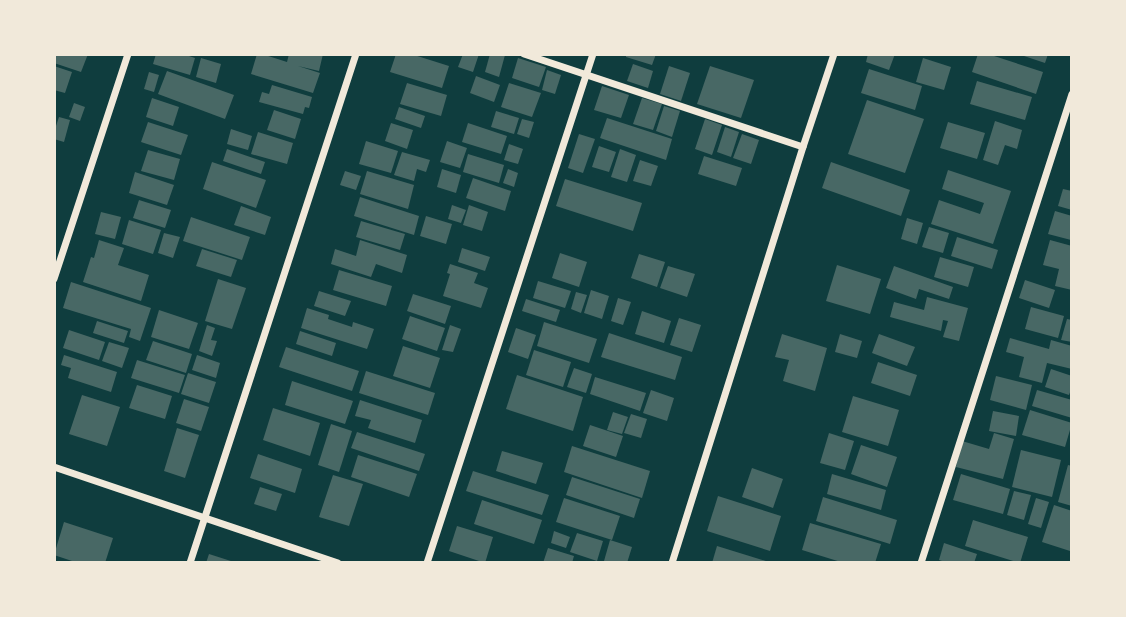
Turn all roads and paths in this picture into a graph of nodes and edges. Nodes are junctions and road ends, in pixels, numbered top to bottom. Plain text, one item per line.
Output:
1 (128, 54) edge
2 (356, 54) edge
3 (524, 54) edge
4 (593, 54) edge
5 (834, 54) edge
6 (586, 75) junction
7 (1072, 94) edge
8 (803, 148) junction
9 (54, 279) edge
10 (54, 467) edge
11 (205, 517) junction
12 (190, 563) edge
13 (338, 563) edge
14 (427, 563) edge
15 (672, 563) edge
16 (920, 563) edge

1 - 9 street
2 - 11 street
3 - 6 street
4 - 6 street
5 - 8 street
6 - 8 street
6 - 14 street
7 - 16 street
8 - 15 street
10 - 11 street
11 - 12 street
11 - 13 street

